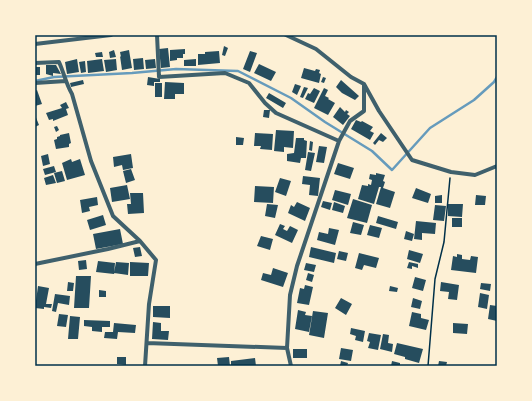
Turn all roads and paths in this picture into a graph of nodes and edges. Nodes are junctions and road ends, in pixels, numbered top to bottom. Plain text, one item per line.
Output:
1 (111, 35) edge
2 (157, 35) edge
3 (286, 35) edge
4 (35, 44) edge
5 (35, 63) edge
6 (66, 81) junction
7 (35, 83) edge
8 (364, 84) junction
9 (339, 141) junction
10 (497, 166) edge
11 (451, 172) junction
12 (140, 241) junction
13 (35, 264) edge
14 (147, 343) junction
15 (287, 348) junction
16 (145, 366) edge
17 (291, 366) edge
18 (428, 366) edge

1 - 4 street
2 - 9 street
3 - 8 street
5 - 6 street
6 - 7 street
6 - 12 street
8 - 9 street
8 - 11 street
9 - 15 street
10 - 11 street
11 - 18 path
12 - 13 street
12 - 14 street
14 - 15 street
14 - 16 street
15 - 17 street

